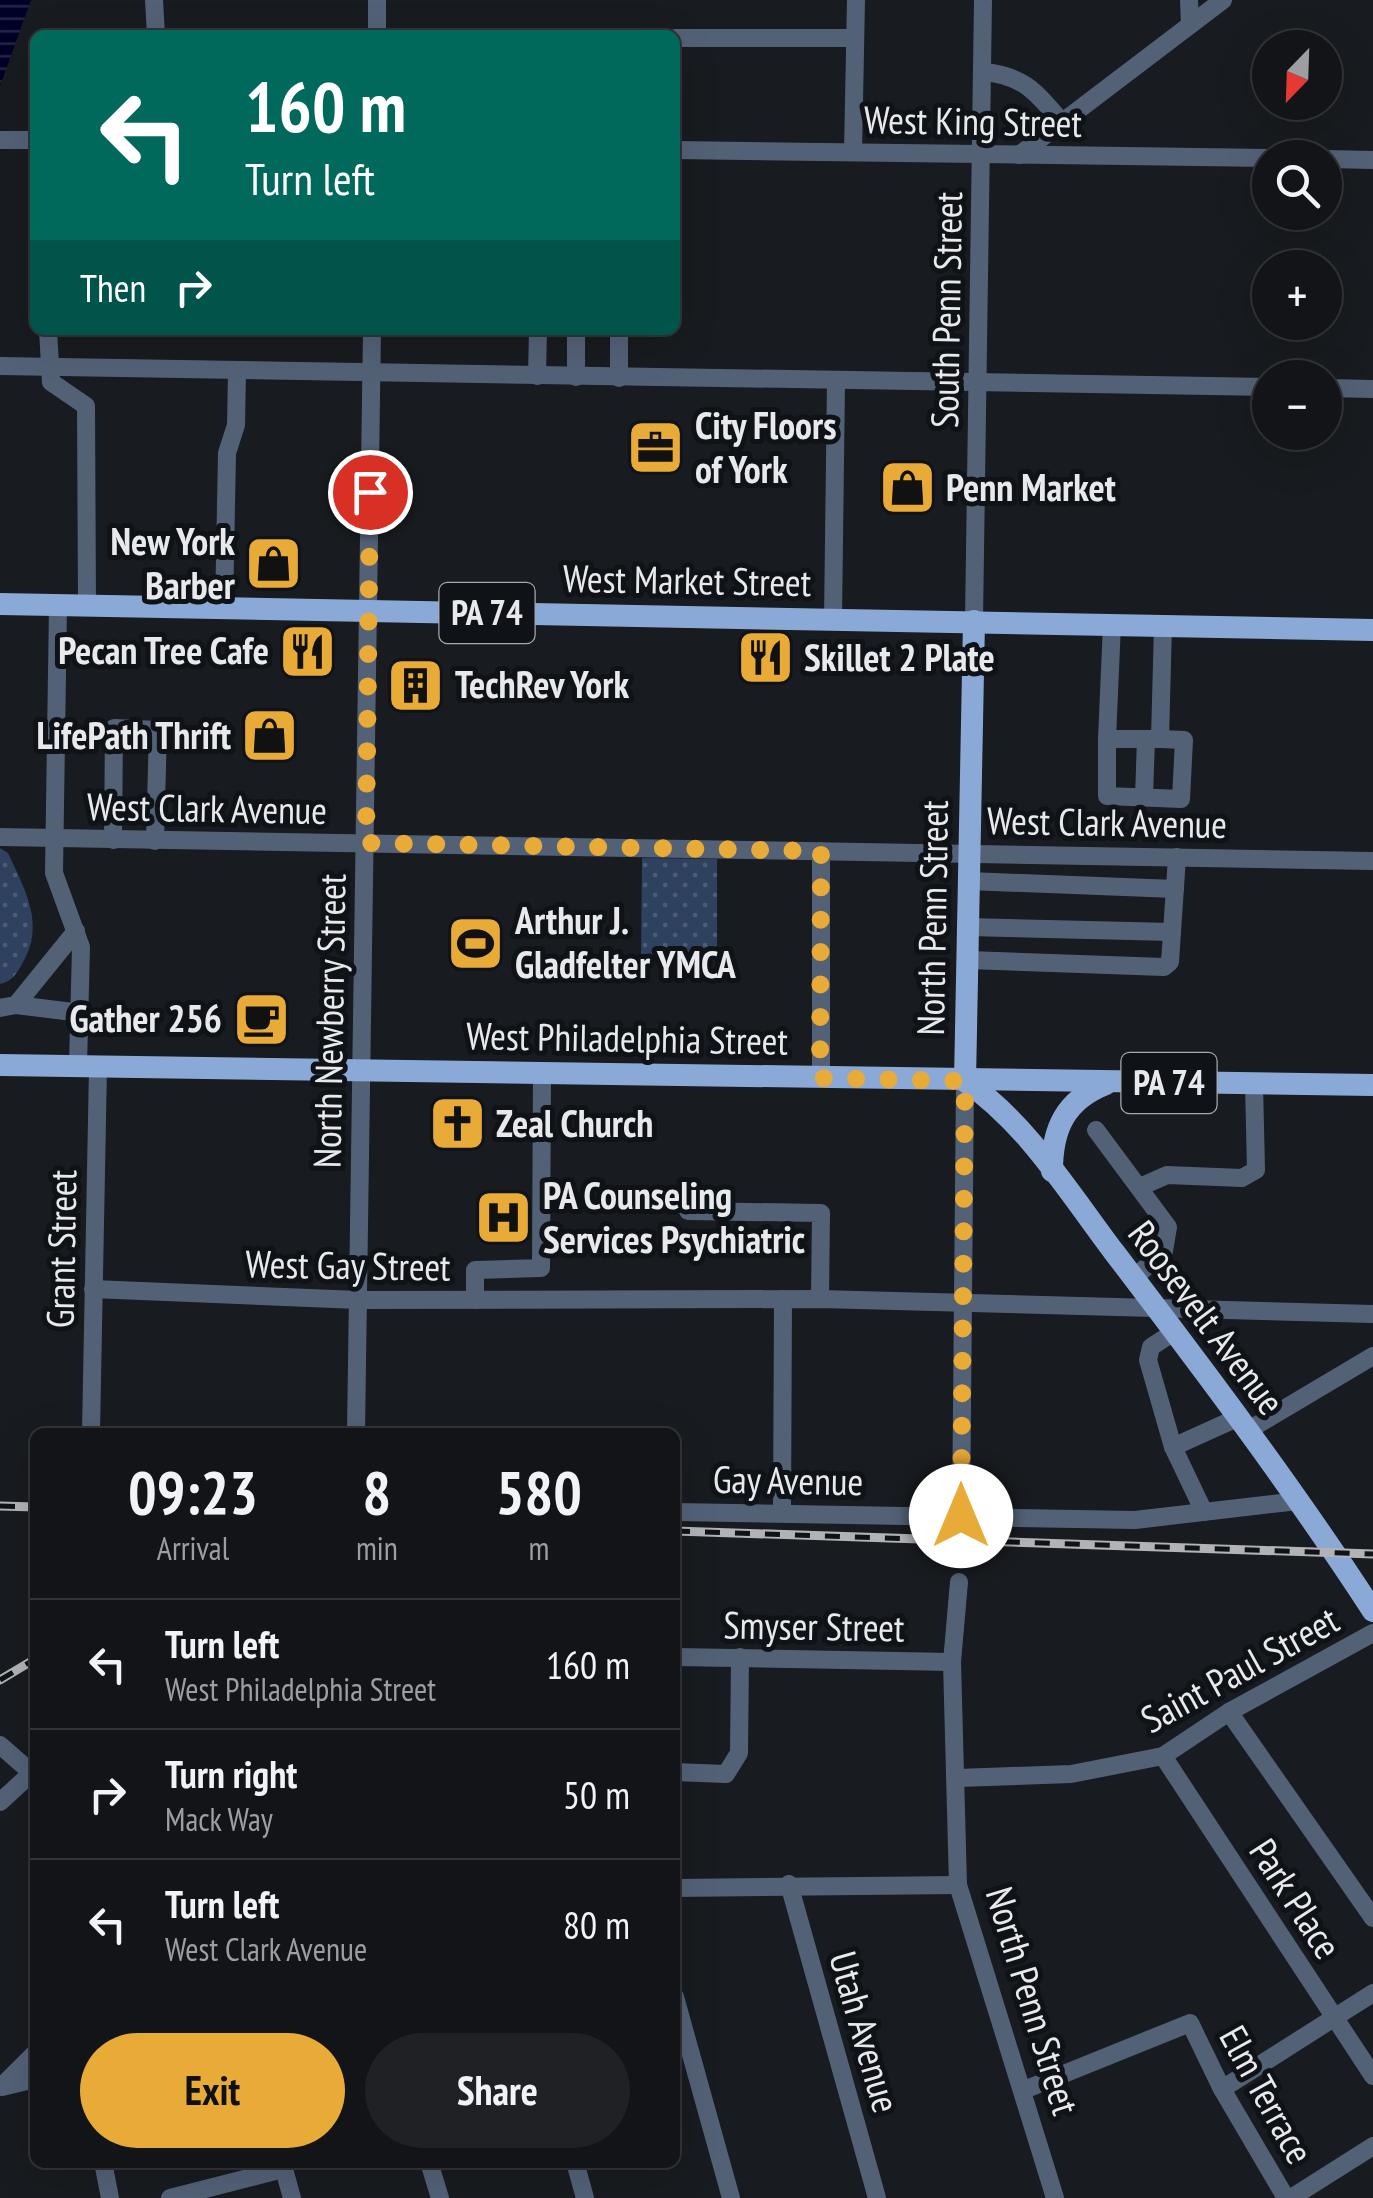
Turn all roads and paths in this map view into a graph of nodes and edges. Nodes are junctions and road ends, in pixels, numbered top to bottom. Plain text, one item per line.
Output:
1 (154, 0) edge
2 (377, 0) edge
3 (856, 0) edge
4 (983, 0) edge
5 (1188, 0) edge
6 (1223, 0) edge
7 (1190, 24) junction
8 (156, 30) edge
9 (377, 30) edge
10 (680, 38) edge
11 (855, 38) junction
12 (983, 72) junction
13 (1061, 121) junction
14 (680, 150) edge
15 (853, 152) junction
16 (983, 154) junction
17 (1019, 155) junction
18 (1252, 158) edge
19 (1342, 159) edge
20 (1373, 160) edge
21 (48, 335) edge
22 (372, 335) edge
23 (538, 335) edge
24 (576, 335) edge
25 (618, 335) edge
26 (0, 366) edge
27 (47, 367) junction
28 (237, 371) junction
29 (371, 374) junction
30 (538, 376) junction
31 (576, 377) junction
32 (620, 378) junction
33 (836, 381) junction
34 (977, 384) junction
35 (1252, 388) edge
36 (1342, 388) edge
37 (1373, 389) edge
38 (0, 604) edge
39 (58, 605) junction
40 (87, 606) junction
41 (224, 609) junction
42 (369, 611) junction
43 (833, 618) junction
44 (974, 621) junction
45 (1112, 624) junction
46 (1163, 625) junction
47 (1373, 630) edge
48 (1107, 739) junction
49 (1153, 739) junction
50 (1144, 798) junction
51 (0, 838) edge
52 (53, 840) junction
53 (113, 840) junction
54 (155, 840) junction
55 (366, 843) junction
56 (821, 851) junction
57 (970, 853) junction
58 (1177, 857) junction
59 (1373, 861) edge
60 (969, 881) junction
61 (1175, 888) junction
62 (968, 927) junction
63 (76, 931) junction
64 (1172, 932) junction
65 (968, 960) junction
66 (8, 1007) edge
67 (81, 1013) junction
68 (0, 1065) edge
69 (88, 1066) junction
70 (361, 1068) junction
71 (542, 1072) junction
72 (820, 1078) junction
73 (965, 1081) junction
74 (1111, 1082) junction
75 (1254, 1084) junction
76 (1373, 1085) edge
77 (1096, 1130) dead end
78 (1052, 1170) junction
79 (1140, 1187) junction
80 (688, 1211) dead end
81 (540, 1268) junction
82 (1134, 1278) junction
83 (93, 1289) junction
84 (783, 1299) junction
85 (820, 1299) junction
86 (358, 1300) junction
87 (474, 1300) junction
88 (542, 1301) junction
89 (962, 1305) junction
90 (1158, 1309) junction
91 (1373, 1314) edge
92 (1174, 1332) junction
93 (1373, 1356) edge
94 (1242, 1425) junction
95 (91, 1428) edge
96 (356, 1428) edge
97 (1173, 1447) junction
98 (1298, 1501) junction
99 (680, 1512) edge
100 (1204, 1512) junction
101 (782, 1513) junction
102 (961, 1516) junction
103 (959, 1582) dead end
104 (1373, 1611) edge
105 (1373, 1632) edge
106 (680, 1657) edge
107 (740, 1658) junction
108 (952, 1662) junction
109 (1229, 1712) junction
110 (0, 1744) edge
111 (1164, 1756) junction
112 (30, 1769) edge
113 (680, 1772) edge
114 (30, 1775) edge
115 (958, 1778) junction
116 (0, 1802) edge
117 (789, 1884) junction
118 (958, 1885) junction
119 (680, 1888) edge
120 (1373, 1918) edge
121 (1373, 1994) edge
122 (680, 2015) edge
123 (1334, 2018) junction
124 (30, 2058) edge
125 (1373, 2076) edge
126 (30, 2079) edge
127 (1, 2087) edge
128 (1024, 2090) junction
129 (1222, 2090) junction
130 (1373, 2146) edge
131 (104, 2168) edge
132 (275, 2168) edge
133 (283, 2168) edge
134 (432, 2168) edge
135 (577, 2168) edge
136 (110, 2198) edge
137 (170, 2198) edge
138 (292, 2198) edge
139 (440, 2198) edge
140 (585, 2198) edge
141 (731, 2198) edge
142 (877, 2198) edge
143 (1056, 2198) edge
144 (1288, 2198) edge

1 - 8 street
2 - 9 street
3 - 11 street
4 - 12 street, South Penn Street
5 - 7 street
6 - 7 street
7 - 13 street
10 - 11 street
11 - 15 street
12 - 13 street
12 - 16 street, South Penn Street
13 - 17 street
14 - 15 street, West King Street
15 - 16 street, West King Street
16 - 17 street, West King Street
16 - 34 street, South Penn Street
17 - 18 street, West King Street
19 - 20 street
21 - 27 street
22 - 29 street, North Newberry Street
23 - 30 street
24 - 31 street
25 - 32 street
26 - 27 street
27 - 28 street
27 - 40 street
28 - 29 street
28 - 41 street
29 - 30 street
29 - 42 street, North Newberry Street
30 - 31 street
31 - 32 street
32 - 33 street
33 - 34 street
33 - 43 street
34 - 35 street
34 - 44 street, South Penn Street
36 - 37 street
38 - 39 main road, West Market Street / PA 74
39 - 40 main road, West Market Street / PA 74
39 - 52 street, Grant Street
40 - 41 main road, West Market Street / PA 74
41 - 42 main road, West Market Street / PA 74
42 - 43 main road, West Market Street / PA 74
42 - 55 street, North Newberry Street
43 - 44 main road, West Market Street / PA 74
44 - 45 main road, West Market Street / PA 74
44 - 57 main road, North Penn Street
45 - 46 main road, West Market Street / PA 74
45 - 48 street
46 - 47 main road, West Market Street / PA 74
46 - 49 street
48 - 49 street
48 - 50 street
49 - 50 street
49 - 50 street
51 - 52 street, West Clark Avenue
52 - 53 street, West Clark Avenue
52 - 63 street, Grant Street
53 - 54 street, West Clark Avenue
53 - 54 street
54 - 55 street, West Clark Avenue
55 - 56 street, West Clark Avenue
55 - 70 street, North Newberry Street
56 - 57 street, West Clark Avenue
56 - 72 street
57 - 58 street, West Clark Avenue
57 - 60 main road, North Penn Street
58 - 59 street, West Clark Avenue
58 - 61 street
60 - 61 street
60 - 62 main road, North Penn Street
61 - 64 street
62 - 64 street
62 - 65 main road, North Penn Street
63 - 66 street
63 - 67 street, Grant Street
64 - 65 street
65 - 73 main road, North Penn Street
66 - 67 street
67 - 69 street, Grant Street
68 - 69 main road, West Philadelphia Street / PA 74
69 - 70 main road, West Philadelphia Street / PA 74
69 - 83 street, Grant Street
70 - 71 main road, West Philadelphia Street / PA 74
70 - 86 street, North Newberry Street
71 - 72 main road, West Philadelphia Street / PA 74
71 - 81 street
72 - 73 main road, West Philadelphia Street / PA 74
73 - 74 main road, West Philadelphia Street / PA 74
73 - 78 main road, Roosevelt Avenue
73 - 89 street, North Penn Street
74 - 75 main road, West Philadelphia Street / PA 74
74 - 78 main road
75 - 76 main road, West Philadelphia Street / PA 74
75 - 79 street
77 - 79 street
78 - 82 main road, Roosevelt Avenue
79 - 82 street
80 - 85 street
81 - 87 street
81 - 88 street
82 - 90 main road, Roosevelt Avenue
83 - 86 street, West Gay Street
83 - 95 street, Grant Street
84 - 85 street, West Gay Street
84 - 88 street, West Gay Street
84 - 101 street
85 - 89 street, West Gay Street
86 - 87 street, West Gay Street
86 - 96 street, North Newberry Street
87 - 88 street, West Gay Street
89 - 90 street, West Gay Street
89 - 102 street, North Penn Street
90 - 91 street, West Gay Street
90 - 92 main road, Roosevelt Avenue
92 - 94 main road, Roosevelt Avenue
92 - 97 street
93 - 94 street
94 - 97 street
94 - 98 main road, Roosevelt Avenue
97 - 100 street
98 - 100 street, Gay Avenue
98 - 104 main road, Roosevelt Avenue
99 - 101 street, Gay Avenue
100 - 102 street, Gay Avenue
101 - 102 street, Gay Avenue
103 - 108 street, North Penn Street
105 - 109 street, Saint Paul Street
106 - 107 street, Smyser Street
107 - 108 street, Smyser Street
107 - 113 street
108 - 115 street, North Penn Street
109 - 111 street, Saint Paul Street
109 - 120 street
110 - 112 street
111 - 115 street, Saint Paul Street
111 - 123 street, Park Place
114 - 116 street
115 - 118 street, North Penn Street
117 - 118 street
117 - 119 street
117 - 142 street, Utah Avenue
118 - 128 street, North Penn Street
121 - 123 street
122 - 141 street
123 - 125 street, Park Place
123 - 129 street
124 - 127 street
126 - 127 street
128 - 129 street, Elm Terrace
128 - 143 street, North Penn Street
129 - 144 street, Elm Terrace
130 - 144 street
131 - 136 street
132 - 137 street
133 - 138 street
134 - 139 street
135 - 140 street

